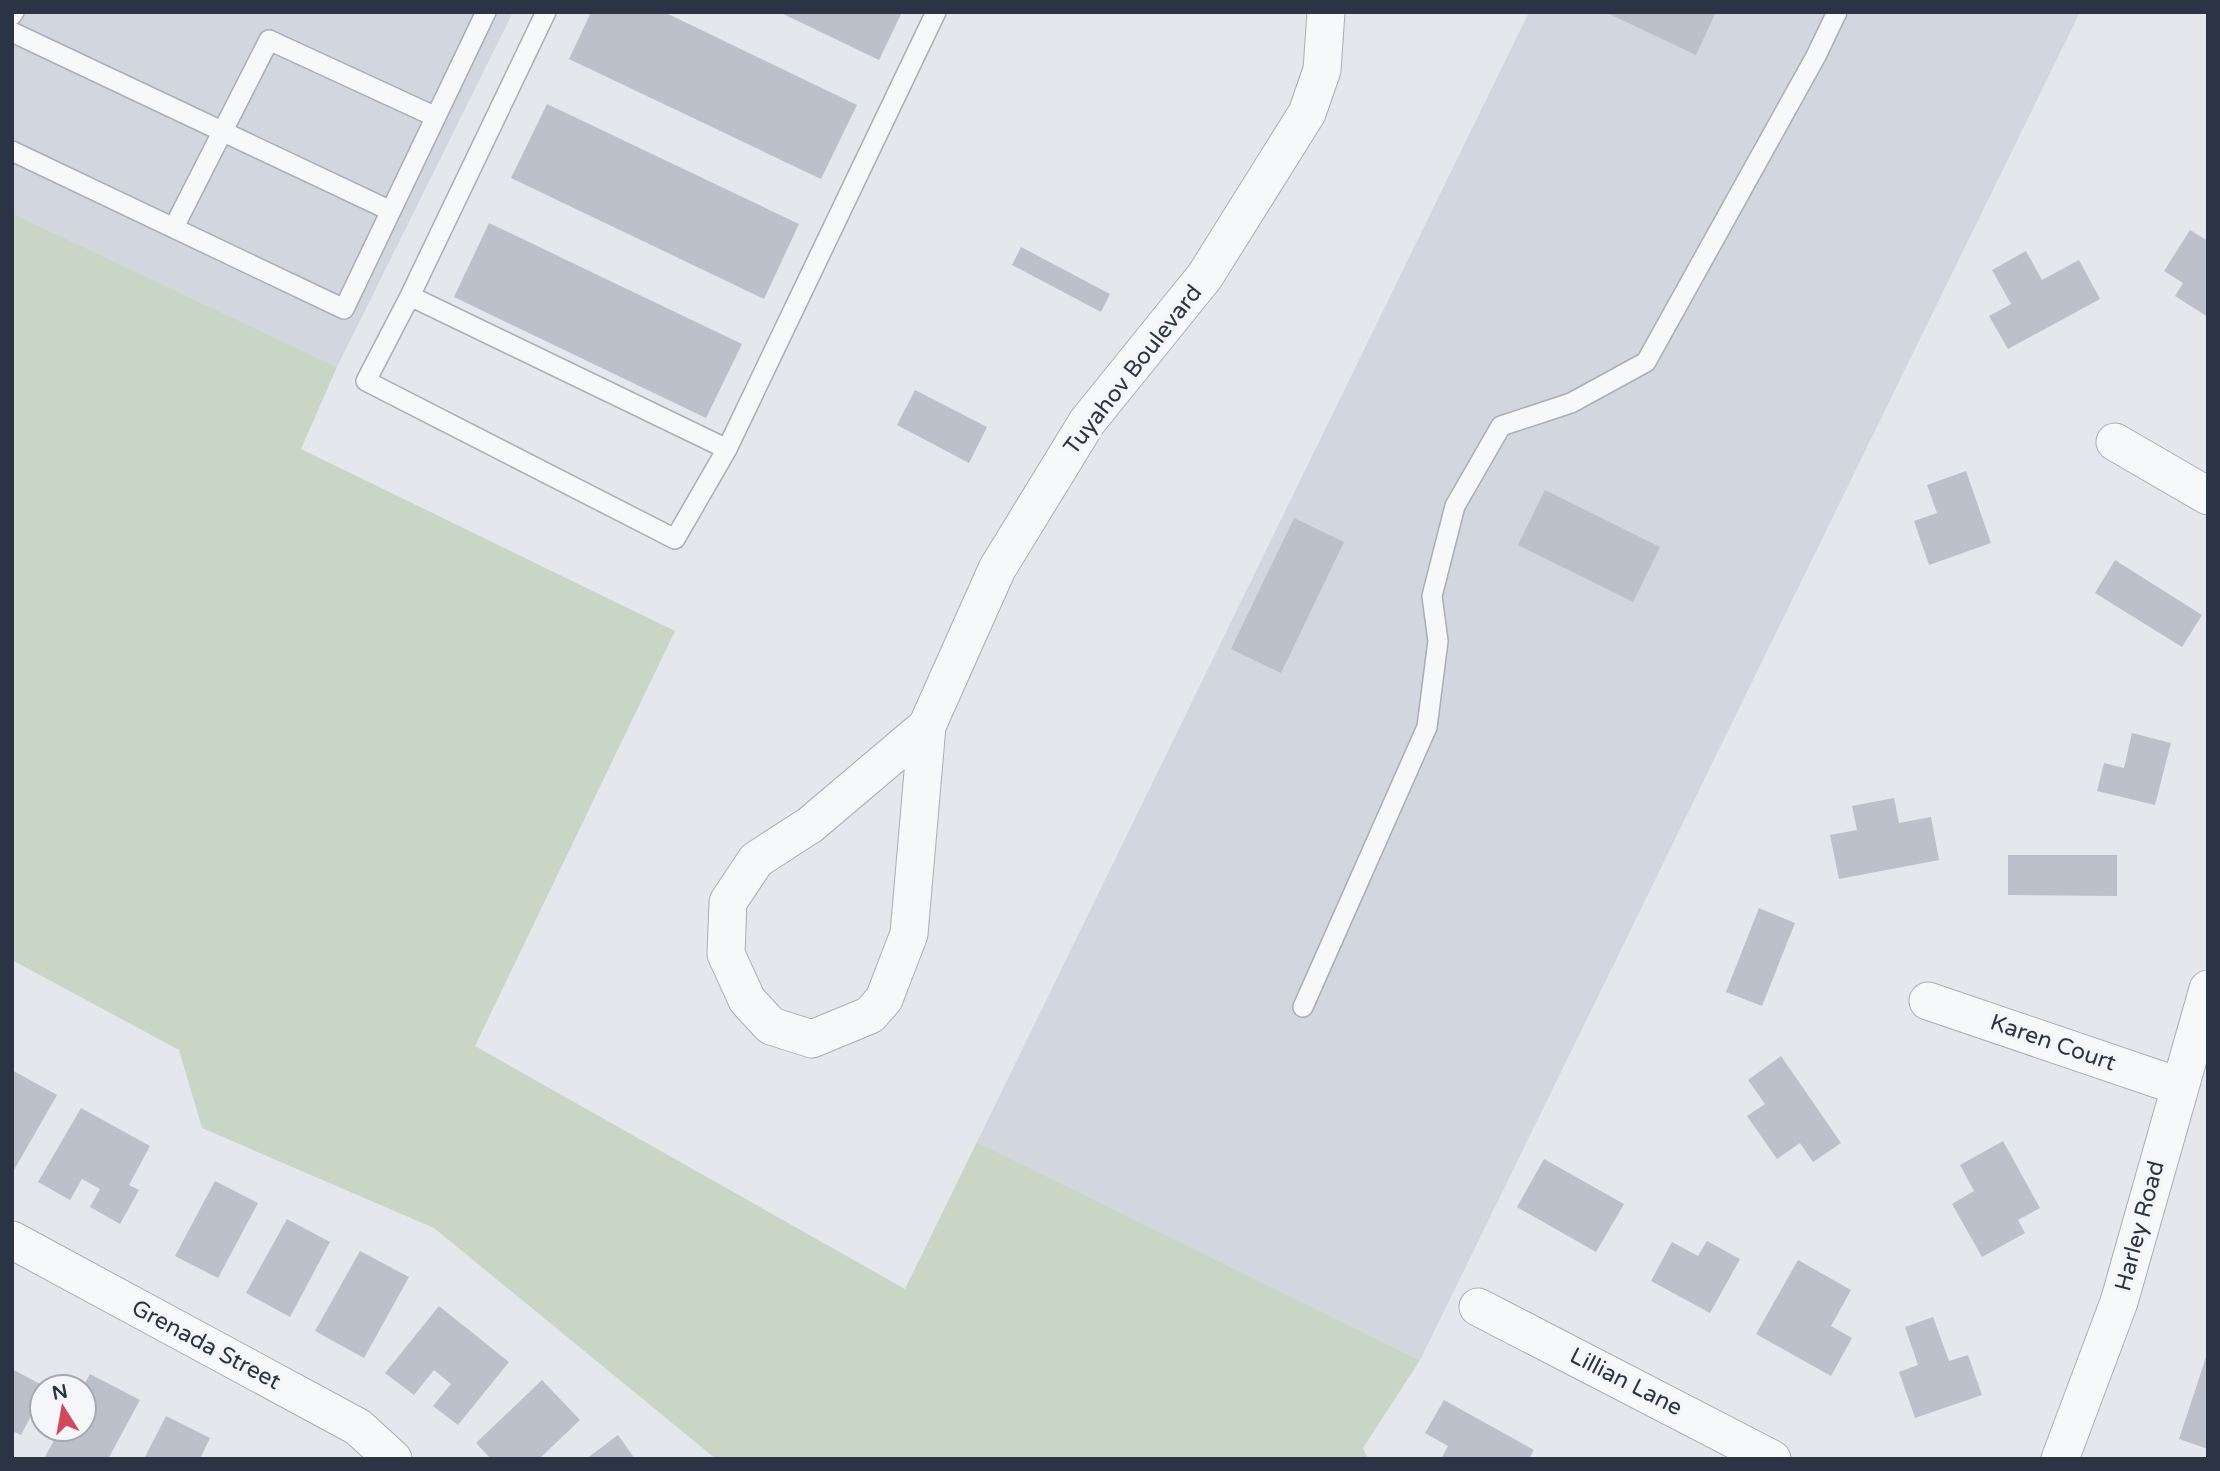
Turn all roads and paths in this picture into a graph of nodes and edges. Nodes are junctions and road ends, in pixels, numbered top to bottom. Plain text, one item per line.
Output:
1 (486, 12) edge
2 (546, 12) edge
3 (936, 12) edge
4 (1326, 12) edge
5 (1837, 12) edge
6 (12, 32) edge
7 (436, 117) junction
8 (221, 133) junction
9 (12, 151) edge
10 (390, 211) junction
11 (174, 227) junction
12 (410, 296) junction
13 (2115, 442) dead end
14 (727, 449) junction
15 (2208, 496) edge
16 (927, 726) junction
17 (2208, 989) edge
18 (1928, 1001) dead end
19 (1303, 1007) dead end
20 (2178, 1086) junction
21 (12, 1240) edge
22 (1478, 1307) dead end
23 (393, 1459) edge
24 (1772, 1459) edge
25 (2060, 1459) edge

1 - 7 lane
2 - 12 lane
3 - 14 lane
4 - 16 street, Tuyahov Boulevard
5 - 19 lane
6 - 8 lane
7 - 8 lane
7 - 10 lane
8 - 10 lane
8 - 11 lane
9 - 11 lane
10 - 11 lane
12 - 14 lane
12 - 14 lane
13 - 15 street
16 - 16 street, Tuyahov Boulevard
17 - 20 street, Harley Road
18 - 20 street, Karen Court
20 - 25 street, Harley Road
21 - 23 street, Grenada Street
22 - 24 street, Lillian Lane

